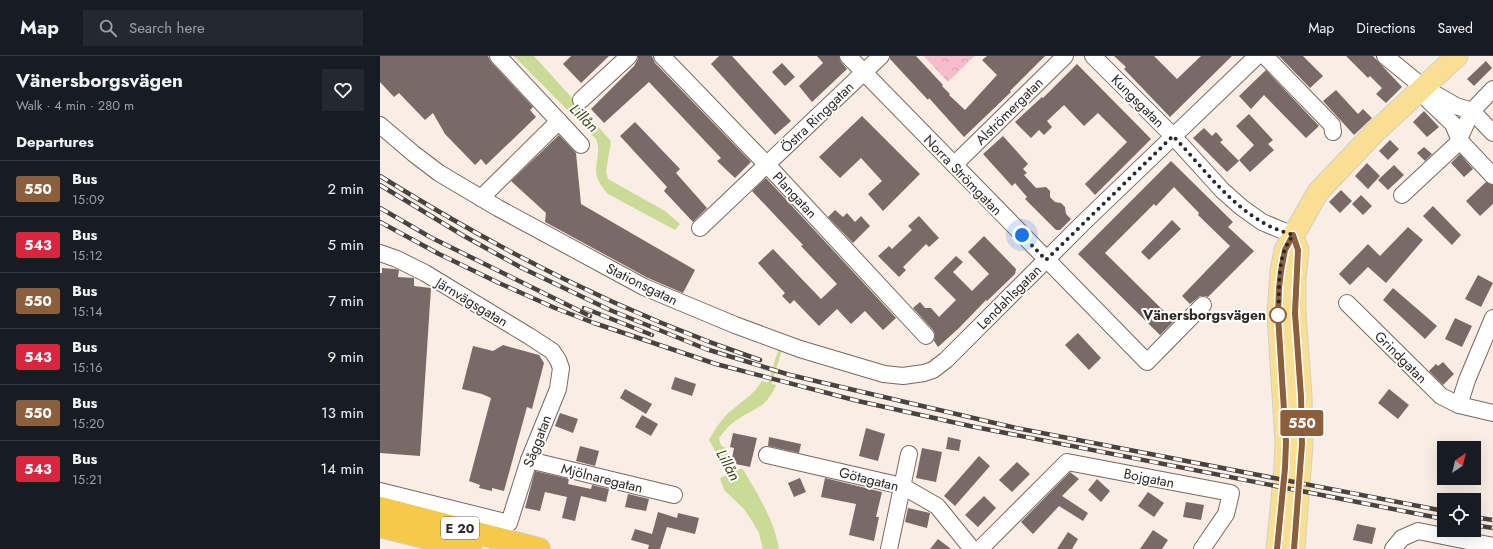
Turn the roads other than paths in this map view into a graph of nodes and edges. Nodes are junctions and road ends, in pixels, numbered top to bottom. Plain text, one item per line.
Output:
1 (498, 56) edge
2 (629, 56) edge
3 (662, 56) edge
4 (848, 56) edge
5 (881, 56) edge
6 (1064, 56) edge
7 (1093, 56) edge
8 (1257, 56) edge
9 (1266, 56) edge
10 (1385, 56) edge
11 (1457, 56) edge
12 (863, 73) junction
13 (1423, 87) junction
14 (1493, 89) edge
15 (581, 100) dead end
16 (1472, 111) junction
17 (559, 121) junction
18 (380, 125) edge
19 (1333, 132) dead end
20 (1493, 133) edge
21 (1173, 136) junction
22 (1459, 140) junction
23 (581, 145) dead end
24 (767, 165) junction
25 (954, 165) junction
26 (1493, 176) edge
27 (1402, 195) dead end
28 (482, 198) junction
29 (700, 228) dead end
30 (1293, 235) junction
31 (380, 253) edge
32 (1046, 260) junction
33 (1347, 303) dead end
34 (1203, 305) dead end
35 (1493, 318) edge
36 (926, 336) dead end
37 (558, 360) joint
38 (933, 370) joint
39 (1459, 405) junction
40 (1493, 413) edge
41 (909, 454) dead end
42 (767, 455) dead end
43 (529, 460) junction
44 (902, 486) junction
45 (380, 491) edge
46 (674, 495) dead end
47 (380, 508) edge
48 (380, 526) edge
49 (1493, 546) edge
50 (471, 549) edge
51 (539, 549) edge
52 (889, 549) edge
53 (972, 549) edge
54 (980, 549) edge
55 (1202, 549) edge
56 (1277, 549) edge
57 (1294, 549) edge
58 (1392, 549) edge

1 - 17 street
2 - 15 street
3 - 24 street, Plangatan
4 - 12 street, Norra Strömgatan
5 - 12 street, Östra Ringgatan
6 - 25 street, Alströmergatan
7 - 21 street, Kungsgatan
8 - 21 street, Lendahlsgatan
9 - 19 street
10 - 13 street
11 - 13 main road
12 - 24 street, Östra Ringgatan
12 - 25 street, Norra Strömgatan
13 - 16 street
13 - 22 street
13 - 30 main road
14 - 16 street
16 - 20 street
16 - 22 street
17 - 23 street
17 - 28 street
18 - 28 street, Stationsgatan
21 - 30 street, Kungsgatan
21 - 32 street, Lendahlsgatan
22 - 26 street
22 - 27 street
24 - 29 street, Östra Ringgatan
24 - 36 street, Plangatan
25 - 32 street, Norra Strömgatan
28 - 38 street, Stationsgatan
30 - 56 main road
30 - 57 main road
31 - 37 street, Järnvägsgatan
32 - 34 street, Norra Strömgatan
32 - 38 street, Lendahlsgatan
33 - 39 street, Grindgatan
35 - 39 street
37 - 43 street, Såggatan
39 - 40 street, Grindgatan
41 - 44 street
42 - 44 street, Götagatan
43 - 45 street, Såggatan
43 - 46 street, Mjölnaregatan
44 - 52 street
44 - 53 street, Götagatan
47 - 51 highway, E 20
48 - 50 highway, E 20
49 - 58 street
54 - 55 street, Bojgatan

